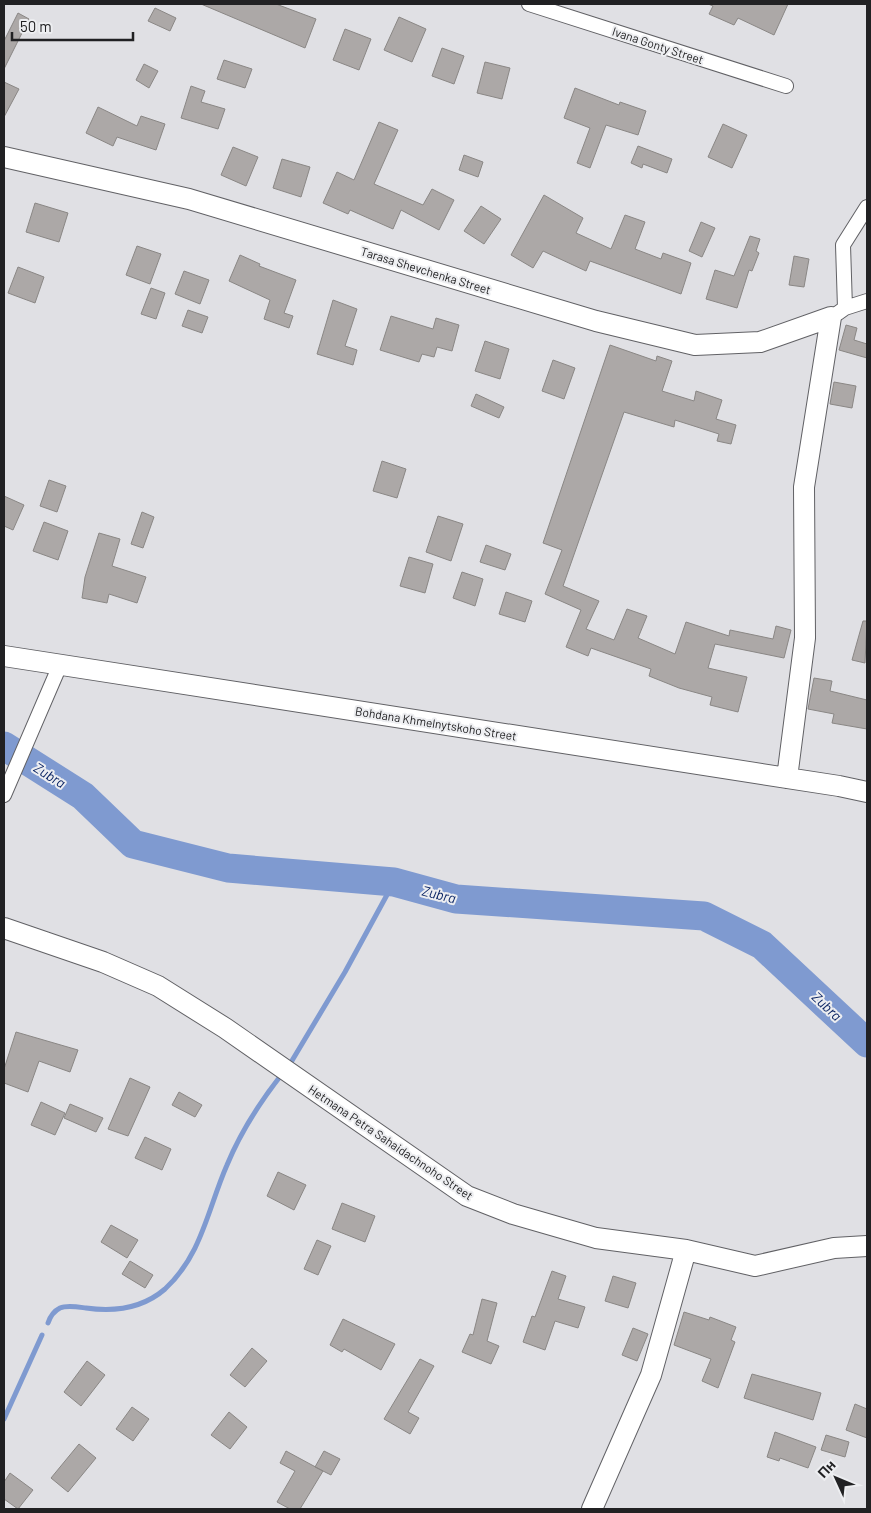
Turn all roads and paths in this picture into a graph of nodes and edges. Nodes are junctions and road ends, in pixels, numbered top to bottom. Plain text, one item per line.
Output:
1 (529, 4) edge
2 (786, 86) dead end
3 (4, 157) edge
4 (867, 207) edge
5 (867, 302) edge
6 (838, 313) junction
7 (4, 656) edge
8 (60, 665) junction
9 (787, 778) junction
10 (867, 792) edge
11 (4, 795) edge
12 (4, 928) edge
13 (867, 1246) edge
14 (686, 1250) junction
15 (592, 1509) edge

1 - 2 street, Ivana Gonty Street
3 - 6 street, Tarasa Shevchenka Street
4 - 6 street
5 - 6 street
6 - 9 street
7 - 8 street, Bohdana Khmelnytskoho Street
8 - 9 street, Bohdana Khmelnytskoho Street
8 - 11 street
9 - 10 street, Bohdana Khmelnytskoho Street
12 - 14 street, Hetmana Petra Sahaidachnoho Street
13 - 14 street, Hetmana Petra Sahaidachnoho Street
14 - 15 street

